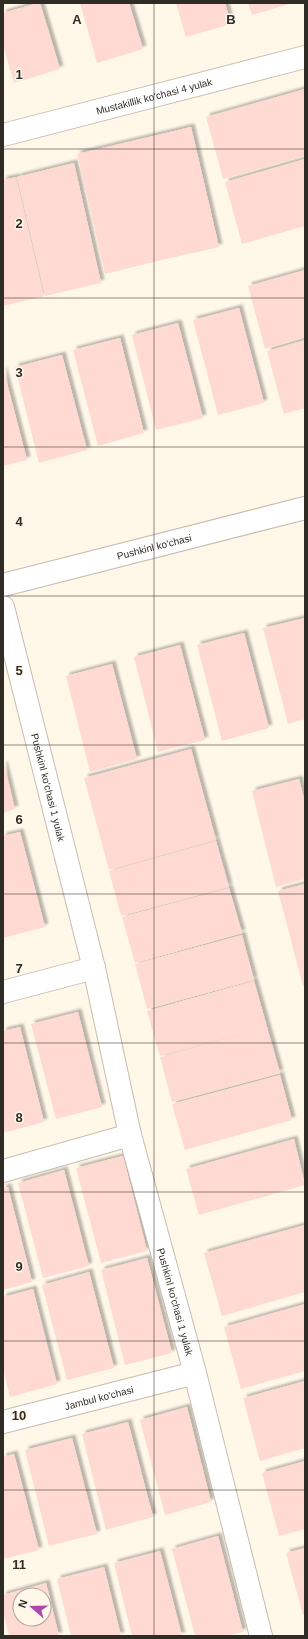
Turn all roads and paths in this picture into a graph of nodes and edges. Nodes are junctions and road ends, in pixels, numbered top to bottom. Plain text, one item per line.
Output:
1 (305, 57) edge
2 (3, 135) edge
3 (305, 508) edge
4 (3, 585) edge
5 (3, 608) edge
6 (94, 968) junction
7 (3, 992) edge
8 (130, 1135) junction
9 (3, 1171) edge
10 (195, 1373) junction
11 (3, 1422) edge
12 (261, 1636) edge

1 - 2 street, Mustakillik ko'chasi 4 yulak
3 - 4 street, Pushkinl ko'chasi
5 - 6 street, Pushkinl ko'chasi 1 yulak
6 - 7 street
6 - 8 street, Pushkinl ko'chasi 1 yulak
8 - 9 street
8 - 10 street, Pushkinl ko'chasi 1 yulak
10 - 11 street, Jambul ko'chasi
10 - 12 street, Pushkinl ko'chasi 1 yulak

